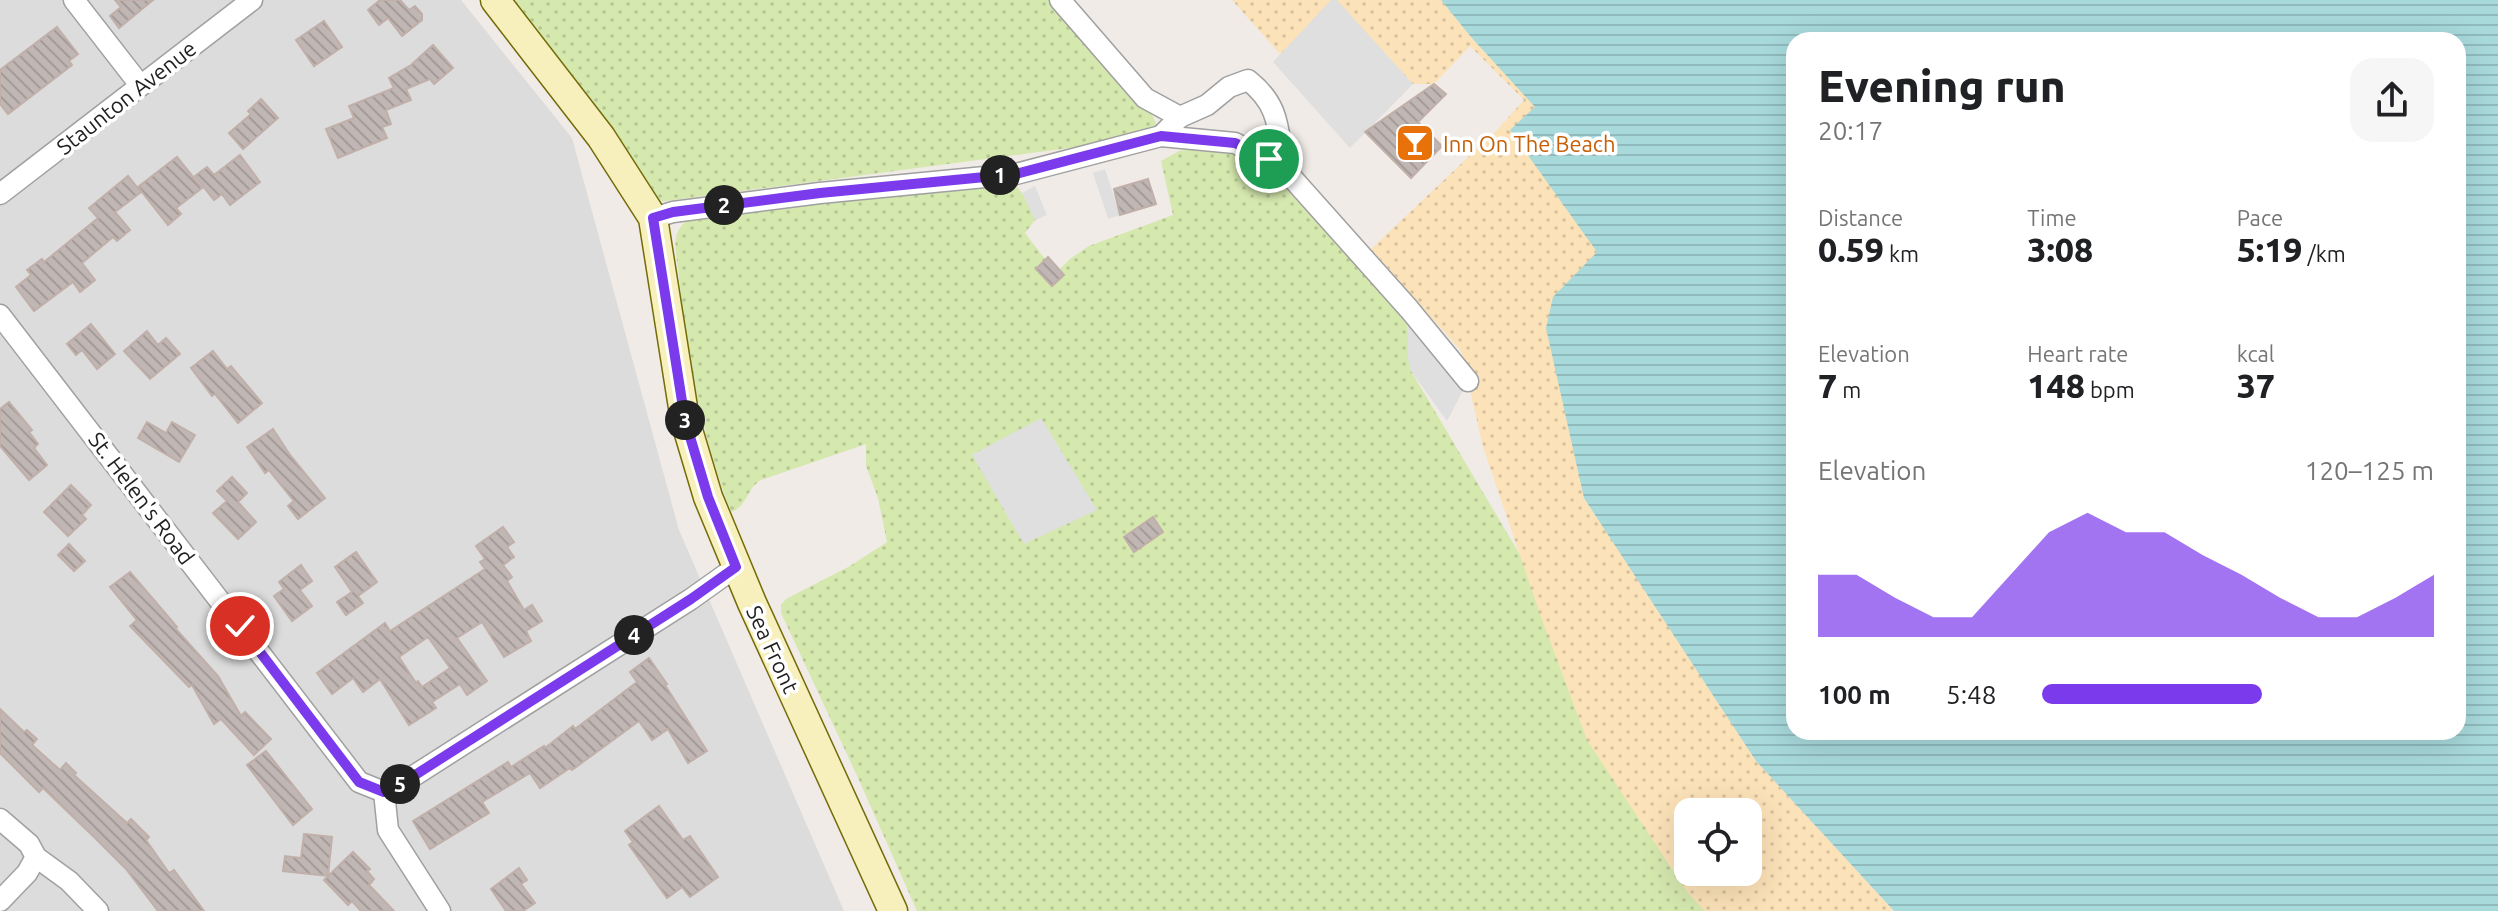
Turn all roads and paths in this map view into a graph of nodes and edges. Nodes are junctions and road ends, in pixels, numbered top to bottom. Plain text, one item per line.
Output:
1 (74, 0) edge
2 (252, 0) edge
3 (495, 0) edge
4 (1060, 0) edge
5 (140, 85) junction
6 (1276, 114) junction
7 (1180, 117) junction
8 (1161, 136) junction
9 (1235, 143) junction
10 (1285, 170) junction
11 (0, 194) edge
12 (653, 218) junction
13 (0, 315) edge
14 (1468, 381) dead end
15 (736, 567) junction
16 (384, 792) junction
17 (0, 819) edge
18 (36, 857) junction
19 (0, 901) edge
20 (98, 911) edge
21 (440, 911) edge
22 (893, 911) edge

1 - 5 street
2 - 5 street, Staunton Avenue
3 - 12 street, Sea Front
4 - 7 street
5 - 11 street, Staunton Avenue
6 - 7 street
6 - 9 street
6 - 10 street
7 - 8 street
8 - 9 street
8 - 12 street
9 - 10 street
10 - 14 street
12 - 15 street, Sea Front
13 - 16 street, St. Helen's Road
15 - 16 street
15 - 22 street, Sea Front
16 - 21 street
17 - 18 street
18 - 19 street
18 - 20 street

